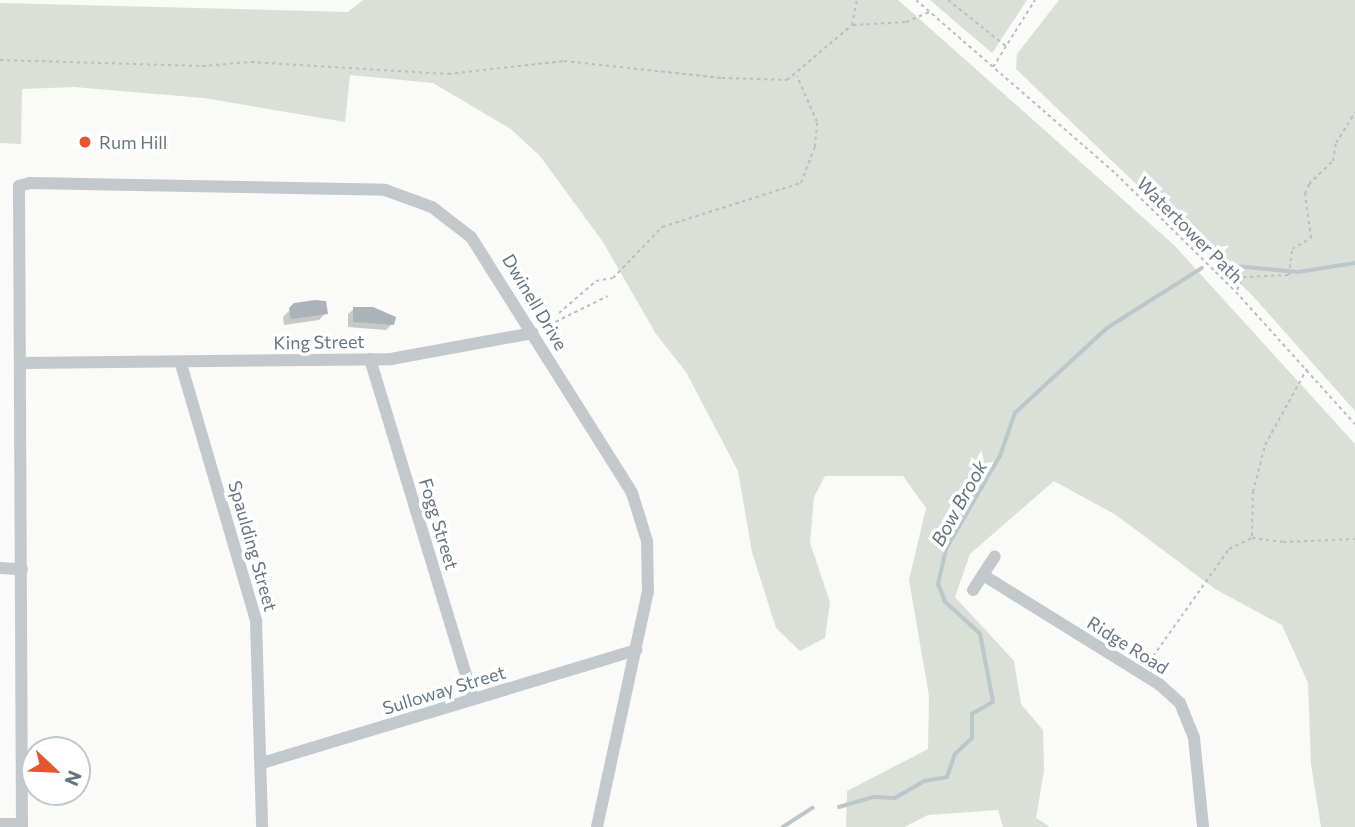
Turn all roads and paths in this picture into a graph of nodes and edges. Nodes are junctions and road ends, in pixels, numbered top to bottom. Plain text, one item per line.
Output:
1 (857, 0) edge
2 (916, 0) edge
3 (948, 0) edge
4 (1035, 0) edge
5 (930, 12) junction
6 (852, 24) junction
7 (1007, 47) junction
8 (0, 60) edge
9 (993, 68) junction
10 (796, 75) junction
11 (1355, 112) edge
12 (1236, 292) junction
13 (608, 296) dead end
14 (559, 313) dead end
15 (533, 332) junction
16 (370, 359) junction
17 (21, 363) junction
18 (181, 364) junction
19 (1308, 368) junction
20 (1355, 424) edge
21 (1252, 538) junction
22 (1355, 539) edge
23 (995, 555) dead end
24 (0, 568) edge
25 (22, 569) junction
26 (983, 575) junction
27 (973, 590) dead end
28 (636, 650) junction
29 (1141, 673) junction
30 (473, 699) junction
31 (262, 763) junction
32 (0, 824) edge
33 (22, 826) edge
34 (262, 827) edge
35 (597, 827) edge
36 (1203, 827) edge

1 - 6 path
2 - 5 path, Watertower Path
3 - 7 path
4 - 7 path
5 - 6 path
5 - 9 path, Watertower Path
6 - 10 path
7 - 9 path
8 - 10 path
9 - 12 path, Watertower Path
10 - 14 path
11 - 12 path
12 - 19 path, Watertower Path
13 - 15 path
15 - 16 street, King Street
15 - 17 street, Dwinell Drive
15 - 28 street, Dwinell Drive
16 - 18 street, King Street
16 - 30 street, Fogg Street
17 - 18 street, King Street
17 - 25 street
18 - 31 street, Spaulding Street
19 - 20 path, Watertower Path
19 - 21 path
21 - 22 path
21 - 29 path
23 - 26 street
24 - 25 street
25 - 33 street
26 - 27 street
26 - 29 street, Ridge Road
28 - 30 street, Sulloway Street
28 - 35 street, Dwinell Drive
29 - 36 street, Ridge Road
30 - 31 street, Sulloway Street
31 - 34 street, Spaulding Street
32 - 33 street

